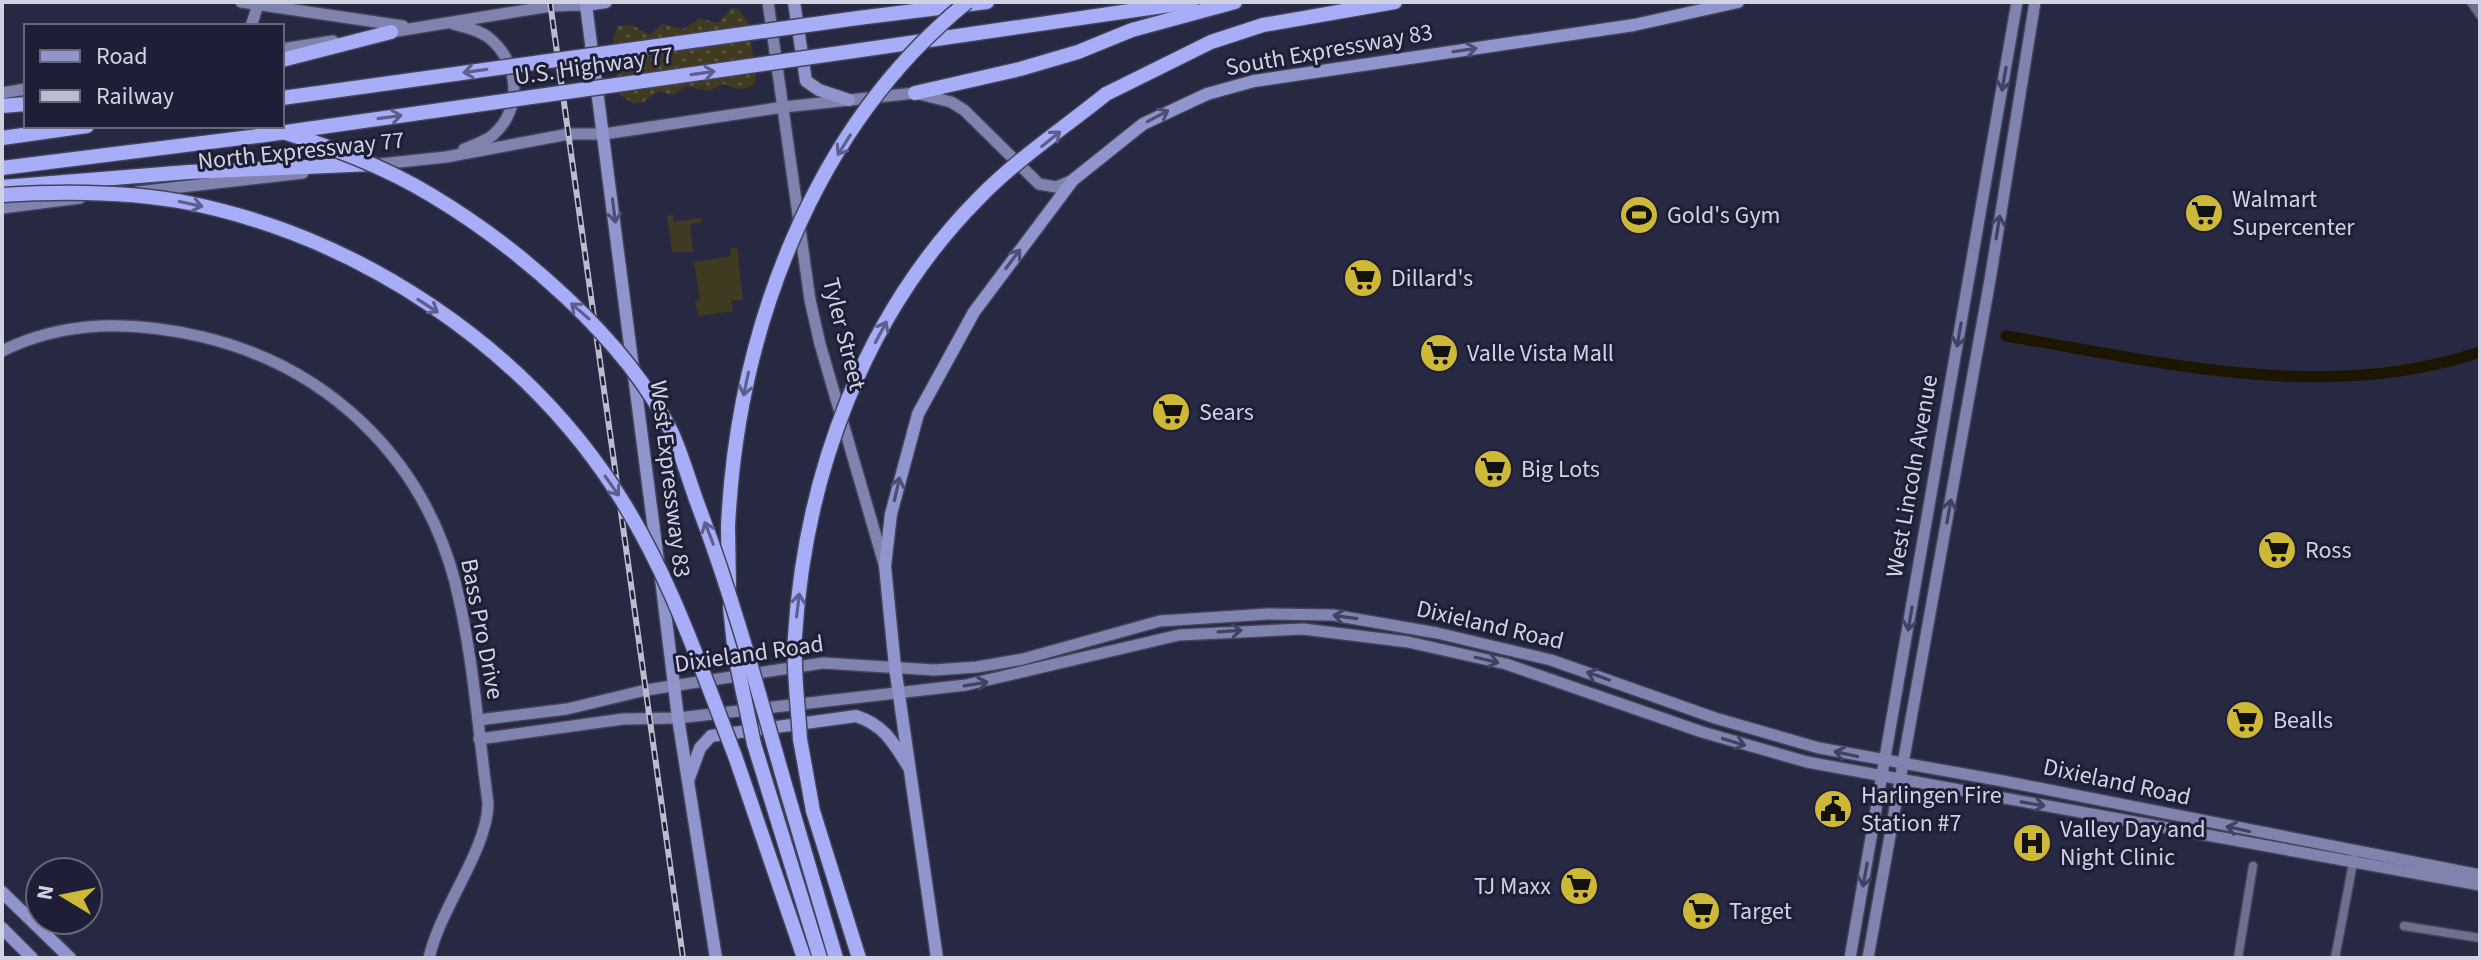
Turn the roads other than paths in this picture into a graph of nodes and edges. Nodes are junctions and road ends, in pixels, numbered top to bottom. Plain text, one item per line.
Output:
1 (241, 2) edge
2 (606, 2) edge
3 (768, 2) edge
4 (794, 2) edge
5 (967, 2) edge
6 (987, 2) edge
7 (1191, 2) edge
8 (1235, 2) edge
9 (1395, 2) edge
10 (1738, 2) edge
11 (2017, 2) edge
12 (2035, 2) edge
13 (2471, 2) edge
14 (586, 3) edge
15 (258, 5) junction
16 (2480, 15) edge
17 (450, 23) junction
18 (252, 24) edge
19 (415, 28) junction
20 (391, 32) junction
21 (284, 49) edge
22 (284, 59) edge
23 (24, 89) edge
24 (2, 93) edge
25 (915, 93) junction
26 (284, 98) edge
27 (849, 100) junction
28 (24, 104) edge
29 (2, 106) edge
30 (784, 107) junction
31 (31, 128) edge
32 (73, 128) edge
33 (282, 128) edge
34 (284, 128) edge
35 (260, 131) edge
36 (604, 134) junction
37 (2, 138) edge
38 (446, 157) junction
39 (386, 164) junction
40 (2, 168) edge
41 (1073, 180) junction
42 (2, 187) edge
43 (2, 195) edge
44 (2, 208) edge
45 (2, 351) edge
46 (885, 566) junction
47 (895, 667) junction
48 (675, 688) junction
49 (899, 692) junction
50 (678, 718) junction
51 (478, 720) junction
52 (479, 739) junction
53 (1885, 762) junction
54 (1903, 765) junction
55 (911, 773) junction
56 (1882, 778) junction
57 (1901, 781) junction
58 (688, 782) junction
59 (2354, 858) junction
60 (2253, 866) dead end
61 (2480, 875) edge
62 (2480, 885) edge
63 (2, 892) edge
64 (2404, 926) dead end
65 (2, 928) edge
66 (2480, 938) edge
67 (32, 958) edge
68 (70, 958) edge
69 (429, 958) edge
70 (716, 958) edge
71 (804, 958) edge
72 (820, 958) edge
73 (836, 958) edge
74 (859, 958) edge
75 (937, 958) edge
76 (1850, 958) edge
77 (1868, 958) edge
78 (2238, 958) edge
79 (2335, 958) edge

1 - 15 main road
2 - 14 main road
3 - 30 main road, Tyler Street
4 - 27 main road
5 -> 72 highway, bridge
6 -> 26 highway, U.S. Highway 77, bridge
34 -> 7 highway, U.S. Highway 77, bridge
8 - 25 highway
74 -> 9 highway, bridge
41 -> 10 main road, South Expressway 83
11 -> 53 main road, West Lincoln Avenue
54 -> 12 main road, West Lincoln Avenue
13 - 16 street
14 - 17 main road
14 - 36 main road, West Expressway 83
15 - 18 main road
15 - 19 main road
17 - 19 main road
17 - 38 main road
19 - 20 main road
20 - 21 main road
20 - 22 highway
23 - 24 main road
25 - 27 main road
25 - 41 main road
27 - 30 main road
28 - 29 highway
30 - 36 main road
30 - 46 main road, Tyler Street
31 - 37 highway
32 - 37 highway
35 -> 33 highway, U.S. Highway 77, bridge
35 - 40 highway, U.S. Highway 77
73 -> 35 highway, bridge
36 - 38 main road, North Expressway 77
36 -> 48 main road, West Expressway 83
38 - 39 main road, North Expressway 77
39 - 42 highway
39 - 44 main road, North Expressway 77
46 -> 41 main road, South Expressway 83
43 -> 71 highway, bridge
45 - 51 main road, Bass Pro Drive
46 - 47 main road
47 - 48 main road, Dixieland Road
47 - 49 main road
53 -> 47 main road, Dixieland Road
48 - 50 main road, West Expressway 83
48 - 51 main road, Dixieland Road
49 - 50 main road, Dixieland Road
49 - 55 main road
49 -> 56 main road, Dixieland Road
50 - 52 main road, Dixieland Road
50 - 58 main road, West Expressway 83
51 - 52 main road, Bass Pro Drive
52 - 69 main road, Bass Pro Drive
53 - 54 main road, Dixieland Road
53 - 56 main road, West Lincoln Avenue
54 - 57 main road, West Lincoln Avenue
59 -> 54 main road, Dixieland Road
55 - 58 main road
55 - 75 main road
56 - 57 main road, Dixieland Road
56 -> 76 main road, West Lincoln Avenue
57 -> 59 main road, Dixieland Road
57 - 77 main road, West Lincoln Avenue
58 - 70 main road, West Expressway 83
59 - 61 main road, Dixieland Road
59 - 62 main road, Dixieland Road
59 - 79 street
60 - 78 street
63 - 68 main road
64 - 66 street
65 - 67 main road

